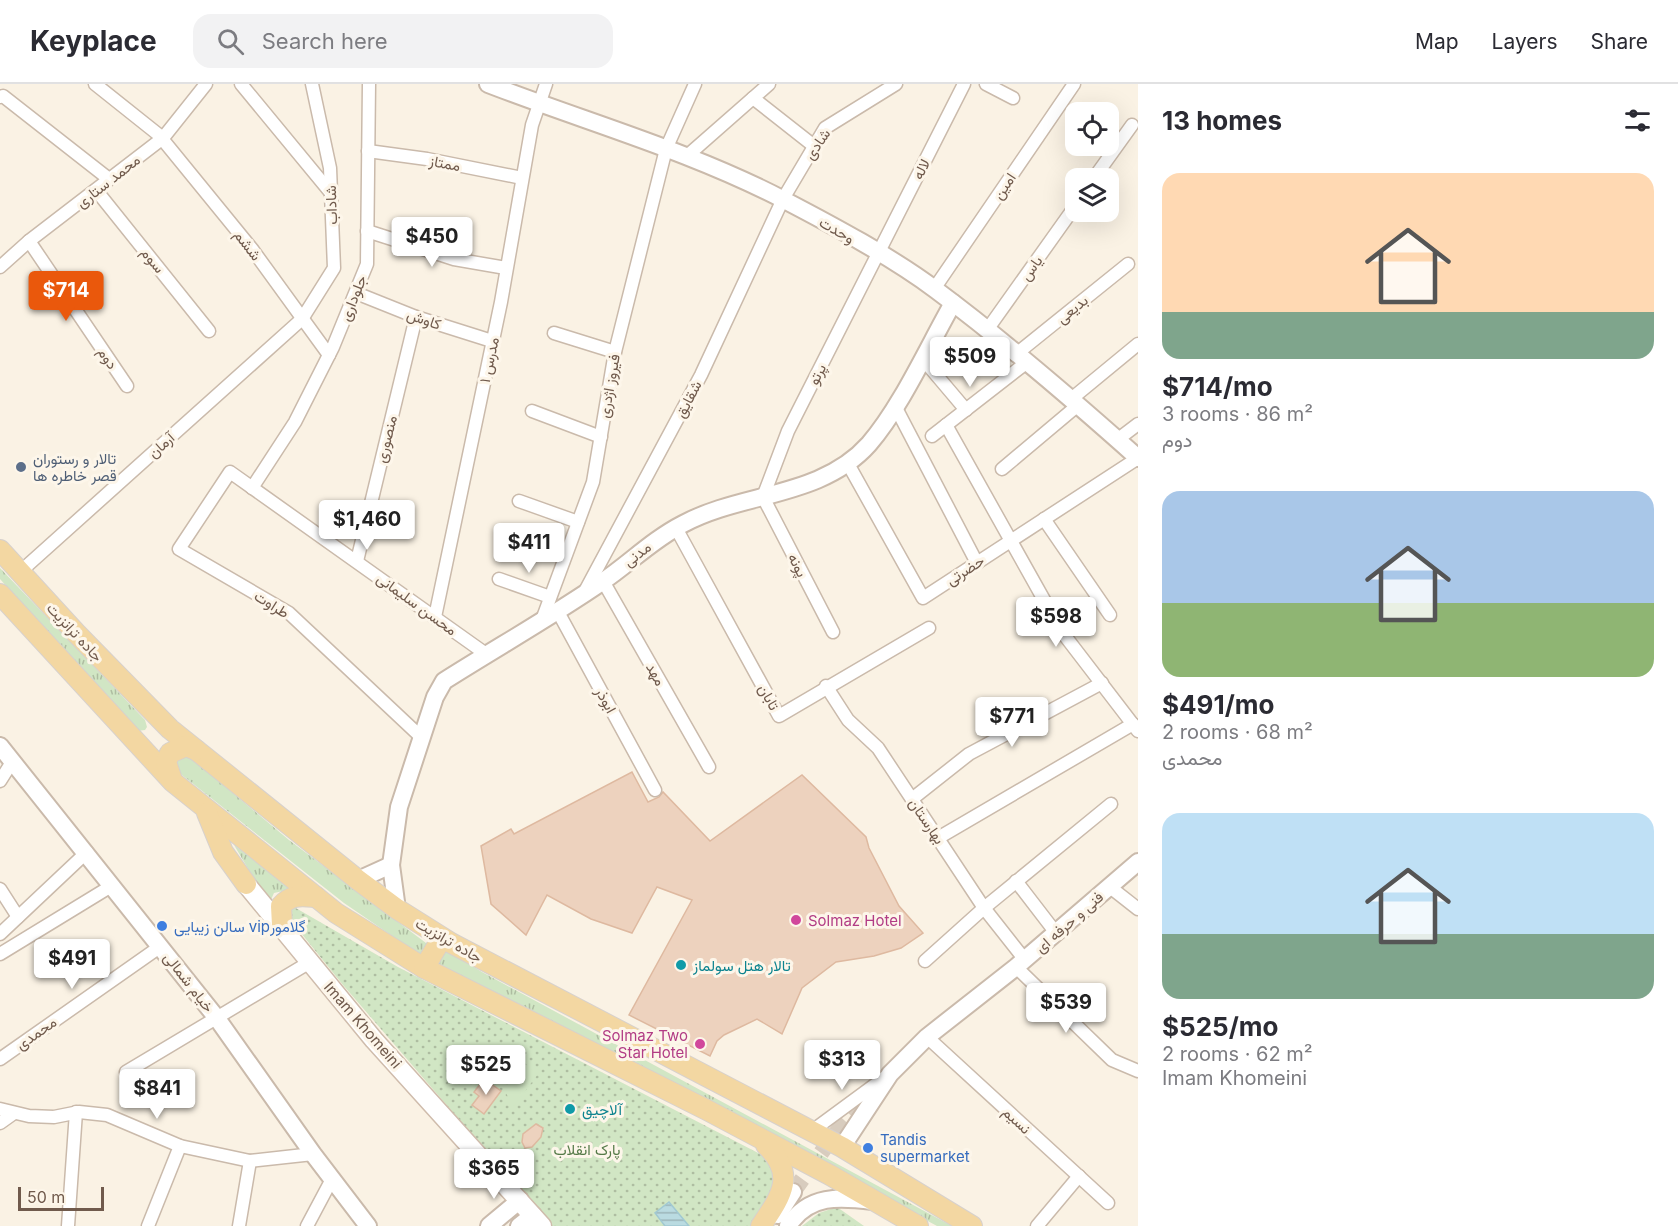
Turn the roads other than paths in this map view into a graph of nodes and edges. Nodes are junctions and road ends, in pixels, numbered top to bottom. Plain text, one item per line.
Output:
1 (95, 84) edge
2 (206, 84) edge
3 (241, 84) edge
4 (312, 84) edge
5 (369, 84) edge
6 (488, 84) edge
7 (546, 84) edge
8 (694, 84) edge
9 (769, 84) edge
10 (897, 84) edge
11 (964, 84) edge
12 (986, 84) edge
13 (1074, 84) edge
14 (0, 97) edge
15 (753, 98) junction
16 (1013, 98) dead end
17 (537, 103) junction
18 (1132, 125) dead end
19 (162, 138) junction
20 (814, 146) junction
21 (666, 149) junction
22 (368, 151) junction
23 (687, 156) junction
24 (1101, 168) edge
25 (522, 178) junction
26 (109, 179) junction
27 (96, 190) junction
28 (331, 193) junction
29 (783, 199) junction
30 (1065, 220) edge
31 (367, 231) junction
32 (29, 241) junction
33 (878, 254) junction
34 (1128, 264) dead end
35 (0, 267) edge
36 (506, 268) junction
37 (934, 289) junction
38 (357, 293) junction
39 (953, 303) junction
40 (416, 317) junction
41 (302, 319) junction
42 (987, 330) junction
43 (209, 331) dead end
44 (554, 333) dead end
45 (492, 342) junction
46 (1138, 345) edge
47 (615, 352) junction
48 (329, 356) junction
49 (922, 358) junction
50 (1020, 359) junction
51 (127, 386) dead end
52 (1074, 403) junction
53 (895, 406) junction
54 (966, 410) junction
55 (532, 411) dead end
56 (1138, 424) edge
57 (946, 425) junction
58 (932, 436) dead end
59 (601, 437) junction
60 (1117, 440) junction
61 (1138, 458) edge
62 (847, 462) junction
63 (1002, 469) dead end
64 (230, 472) joint
65 (252, 488) junction
66 (763, 497) junction
67 (519, 501) dead end
68 (1044, 519) junction
69 (578, 522) junction
70 (676, 528) junction
71 (1013, 540) junction
72 (0, 550) edge
73 (357, 561) junction
74 (977, 563) junction
75 (20, 572) junction
76 (499, 579) dead end
77 (603, 581) junction
78 (583, 594) junction
79 (2, 599) edge
80 (554, 603) junction
81 (1110, 615) dead end
82 (435, 617) junction
83 (929, 628) dead end
84 (833, 632) dead end
85 (486, 654) junction
86 (1102, 683) junction
87 (826, 686) junction
88 (156, 716) junction
89 (1135, 728) edge
90 (421, 737) junction
91 (137, 742) junction
92 (0, 746) edge
93 (196, 750) junction
94 (12, 762) junction
95 (709, 767) dead end
96 (0, 781) edge
97 (173, 782) junction
98 (656, 790) dead end
99 (912, 799) junction
100 (1111, 804) dead end
101 (206, 810) junction
102 (938, 838) junction
103 (87, 852) junction
104 (1138, 862) edge
105 (391, 865) junction
106 (358, 880) junction
107 (1016, 881) junction
108 (246, 884) joint
109 (113, 885) junction
110 (1110, 887) junction
111 (0, 889) edge
112 (316, 897) junction
113 (984, 908) junction
114 (397, 909) junction
115 (1138, 909) edge
116 (18, 917) junction
117 (282, 925) junction
118 (1056, 933) junction
119 (0, 934) edge
120 (442, 938) junction
121 (161, 946) junction
122 (0, 954) edge
123 (925, 961) dead end
124 (310, 962) junction
125 (1020, 963) junction
126 (424, 968) junction
127 (216, 1017) junction
128 (927, 1037) junction
129 (0, 1059) edge
130 (1138, 1071) edge
131 (126, 1072) dead end
132 (890, 1074) junction
133 (0, 1109) edge
134 (76, 1112) junction
135 (14, 1113) junction
136 (0, 1123) edge
137 (812, 1131) junction
138 (755, 1135) junction
139 (180, 1146) junction
140 (842, 1147) junction
141 (313, 1154) junction
142 (250, 1161) junction
143 (1079, 1176) junction
144 (332, 1179) junction
145 (793, 1192) tunnel mouth
146 (520, 1200) junction
147 (878, 1202) junction
148 (1108, 1203) dead end
149 (531, 1222) edge
150 (68, 1226) edge
151 (148, 1226) edge
152 (239, 1226) edge
153 (307, 1226) edge
154 (368, 1226) edge
155 (489, 1226) edge
156 (761, 1226) edge
157 (771, 1226) edge
158 (788, 1226) edge
159 (918, 1226) edge
160 (972, 1226) edge
161 (1037, 1226) edge

1 - 19 street, ششم
2 - 19 street, محمد ستاری
3 - 28 street
4 - 28 street, شاداب
5 - 22 street, جلوداری
6 - 17 street, وحدت
7 - 17 street, مدرس ۱
8 - 21 street, فیروز اژدری
9 - 15 street
10 - 20 street, شادی
11 - 33 street, لاله
12 - 16 street
13 - 37 street, امین
14 - 26 street
15 - 20 street
15 - 23 street
17 - 21 street, وحدت
17 - 25 street, مدرس ۱
18 - 24 street
19 - 26 street, محمد ستاری
19 - 41 street, ششم
20 - 29 street, شادی
21 - 23 street, وحدت
21 - 47 street, فیروز اژدری
22 - 25 street, ممتاز
22 - 31 street, جلوداری
23 - 29 street, وحدت
25 - 36 street, مدرس ۱
26 - 27 street, محمد ستاری
27 - 32 street, محمد ستاری
27 - 43 street, سوم
28 - 41 street, شاداب
29 - 33 street, وحدت
29 - 78 street, شقایق
30 - 42 street, یاس
31 - 36 street
31 - 38 street, جلوداری
32 - 35 street, محمد ستاری
32 - 51 street, دوم
33 - 37 street, وحدت
33 - 66 street, پرتو
34 - 50 street, بدیعی
36 - 45 street, مدرس ۱
37 - 39 street, وحدت
38 - 40 street, کاوش
38 - 48 street, جلوداری
39 - 42 street, وحدت
39 - 49 street, مدنی
40 - 45 street, کاوش
40 - 73 street, منصوری
41 - 48 street, ششم
41 - 75 street, آرمان
42 - 50 street, وحدت
44 - 47 street
45 - 82 street, مدرس ۱
46 - 52 street
47 - 59 street, فیروز اژدری
48 - 65 street, جلوداری
49 - 53 street, مدنی
49 - 54 street
50 - 52 street, وحدت
50 - 54 street, بدیعی
52 - 60 street, وحدت
52 - 63 street
53 - 62 street, مدنی
53 - 74 street
54 - 57 street, بدیعی
55 - 59 street
56 - 60 street
57 - 58 street, بدیعی
57 - 71 street
59 - 69 street, فیروز اژدری
60 - 61 street, وحدت
61 - 68 street, حضرتی
62 - 66 street, مدنی
62 - 74 street, حضرتی
64 - 65 street, محسن سلیمانی
64 - 90 street, طراوت
65 - 73 street, محسن سلیمانی
66 - 70 street, مدنی
66 - 84 street, پونه
67 - 69 street
68 - 71 street, حضرتی
68 - 81 street
69 - 80 street, فیروز اژدری
70 - 77 street, مدنی
70 - 87 street, تابان
71 - 74 street, حضرتی
71 - 86 street
72 - 75 main road, جاده ترانزیت
73 - 82 street, محسن سلیمانی
75 - 88 main road, جاده ترانزیت
76 - 80 street
77 - 78 street, مدنی
77 - 95 street, مهد
78 - 80 street, مدنی
79 - 91 main road, جاده ترانزیت
80 - 85 street, مدنی
80 - 98 street, ابوذر
82 - 85 street, محسن سلیمانی
83 - 87 street, تابان
85 - 90 street, مدنی
86 - 89 street
86 - 99 street
87 - 99 street, بهارستان
88 - 91 main road
88 - 93 main road, جاده ترانزیت
89 - 102 street
90 - 105 street, مدنی
91 - 97 main road, جاده ترانزیت
92 - 94 street, خیام شمالی
93 - 97 main road
93 - 106 main road, جاده ترانزیت
94 - 96 street
94 - 103 street, خیام شمالی
97 - 101 main road, جاده ترانزیت
99 - 102 street, بهارستان
100 - 107 street
101 - 108 main road, Imam Khomeini
101 - 112 main road, جاده ترانزیت
102 - 113 street, بهارستان
103 - 109 street, خیام شمالی
103 - 116 street
104 - 110 street, فنی و حرفه ای
105 - 106 street
105 - 114 street, مدنی
106 - 114 main road, جاده ترانزیت
107 - 113 street
107 - 118 street
108 - 117 main road, Imam Khomeini
109 - 121 street, خیام شمالی
109 - 122 street
110 - 115 street
110 - 118 street, فنی و حرفه ای
111 - 116 street
112 - 117 main road
112 - 126 main road, جاده ترانزیت
113 - 123 street
113 - 125 street, بهارستان
114 - 120 main road, جاده ترانزیت
116 - 119 street
117 - 124 main road, Imam Khomeini
118 - 125 street, فنی و حرفه ای
120 - 126 main road
120 - 137 main road, جاده ترانزیت
121 - 127 street, خیام شمالی
121 - 129 street, محمدی
124 - 127 street
124 - 146 main road, Imam Khomeini
125 - 128 street, فنی و حرفه ای
125 - 130 street, بهارستان
126 - 138 main road, جاده ترانزیت
127 - 131 street
127 - 141 street, خیام شمالی
128 - 132 street, فنی و حرفه ای
128 - 143 street, نسيم
132 - 137 street
132 - 140 street, فنی و حرفه ای
133 - 135 street
134 - 135 street
134 - 139 street
134 - 150 street
135 - 136 street
137 - 140 main road, جاده ترانزیت
138 - 147 main road, جاده ترانزیت
138 - 156 main road
139 - 142 street
139 - 151 street
140 - 160 main road, جاده ترانزیت
141 - 142 street
141 - 144 street, خیام شمالی
142 - 152 street
143 - 148 street, نسيم
143 - 161 street
144 - 153 street
144 - 154 street, خیام شمالی
145 - 157 street
146 - 149 main road, Imam Khomeini
146 - 155 street
147 - 158 street
147 - 159 main road, جاده ترانزیت

